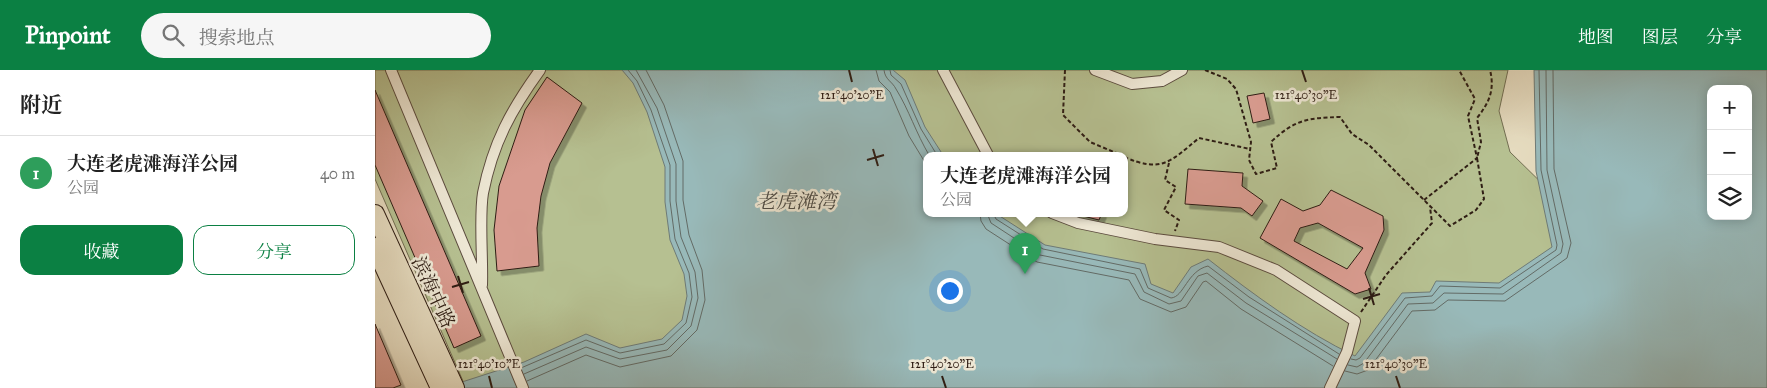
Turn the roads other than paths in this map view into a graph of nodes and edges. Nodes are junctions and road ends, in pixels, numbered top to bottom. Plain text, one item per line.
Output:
1 (391, 70) edge
2 (540, 70) edge
3 (943, 70) edge
4 (1095, 70) edge
5 (1182, 70) edge
6 (985, 152) edge
7 (375, 214) edge
8 (1062, 217) edge
9 (375, 247) edge
10 (482, 291) junction
11 (447, 386) edge
12 (523, 388) edge
13 (1331, 388) edge

1 - 10 street
2 - 10 street
3 - 6 street
4 - 5 street
7 - 11 highway, 滨海中路
8 - 13 street
9 - 11 highway, 滨海中路
10 - 12 street

